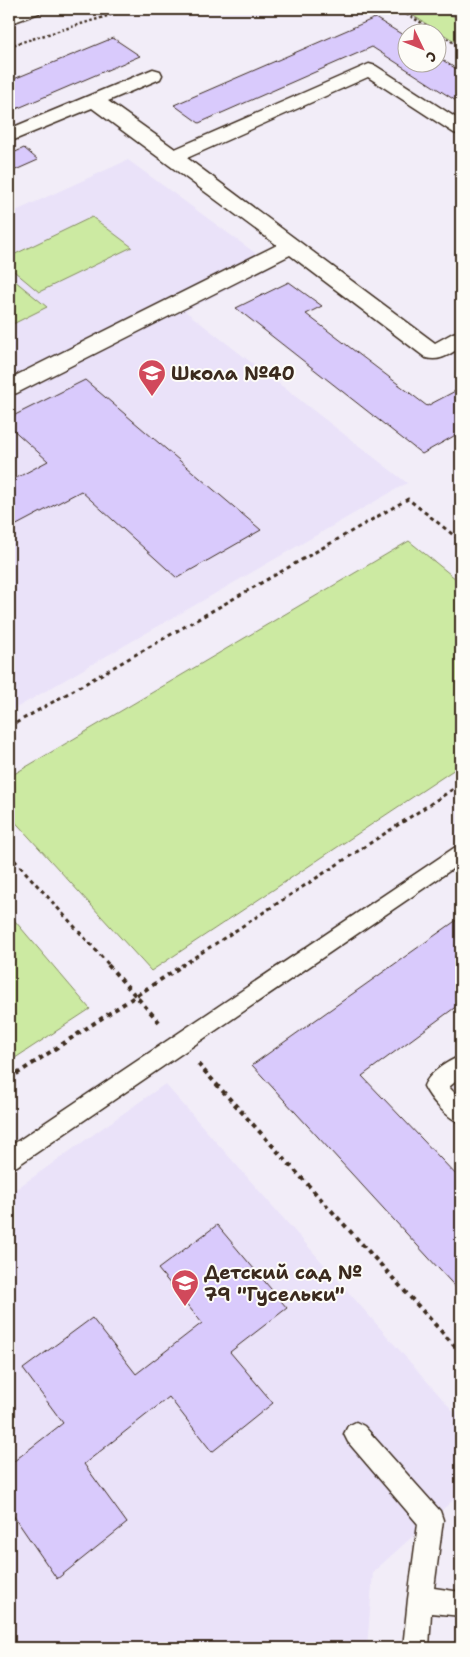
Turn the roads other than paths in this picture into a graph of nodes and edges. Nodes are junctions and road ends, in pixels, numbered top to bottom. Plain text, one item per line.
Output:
1 (34, 9) edge
2 (9, 19) edge
3 (153, 75) dead end
4 (94, 100) junction
5 (461, 129) edge
6 (9, 136) edge
7 (173, 157) junction
8 (291, 246) junction
9 (461, 338) edge
10 (9, 388) edge
11 (461, 853) edge
12 (461, 1065) edge
13 (461, 1114) edge
14 (9, 1159) edge
15 (356, 1434) dead end
16 (420, 1599) junction
17 (461, 1604) edge
18 (416, 1648) edge

1 - 2 street
3 - 4 street
4 - 6 street
4 - 7 street
5 - 7 street
7 - 8 street
8 - 9 street
8 - 10 street
11 - 14 lane
12 - 13 lane
15 - 16 lane
16 - 17 lane
16 - 18 lane

